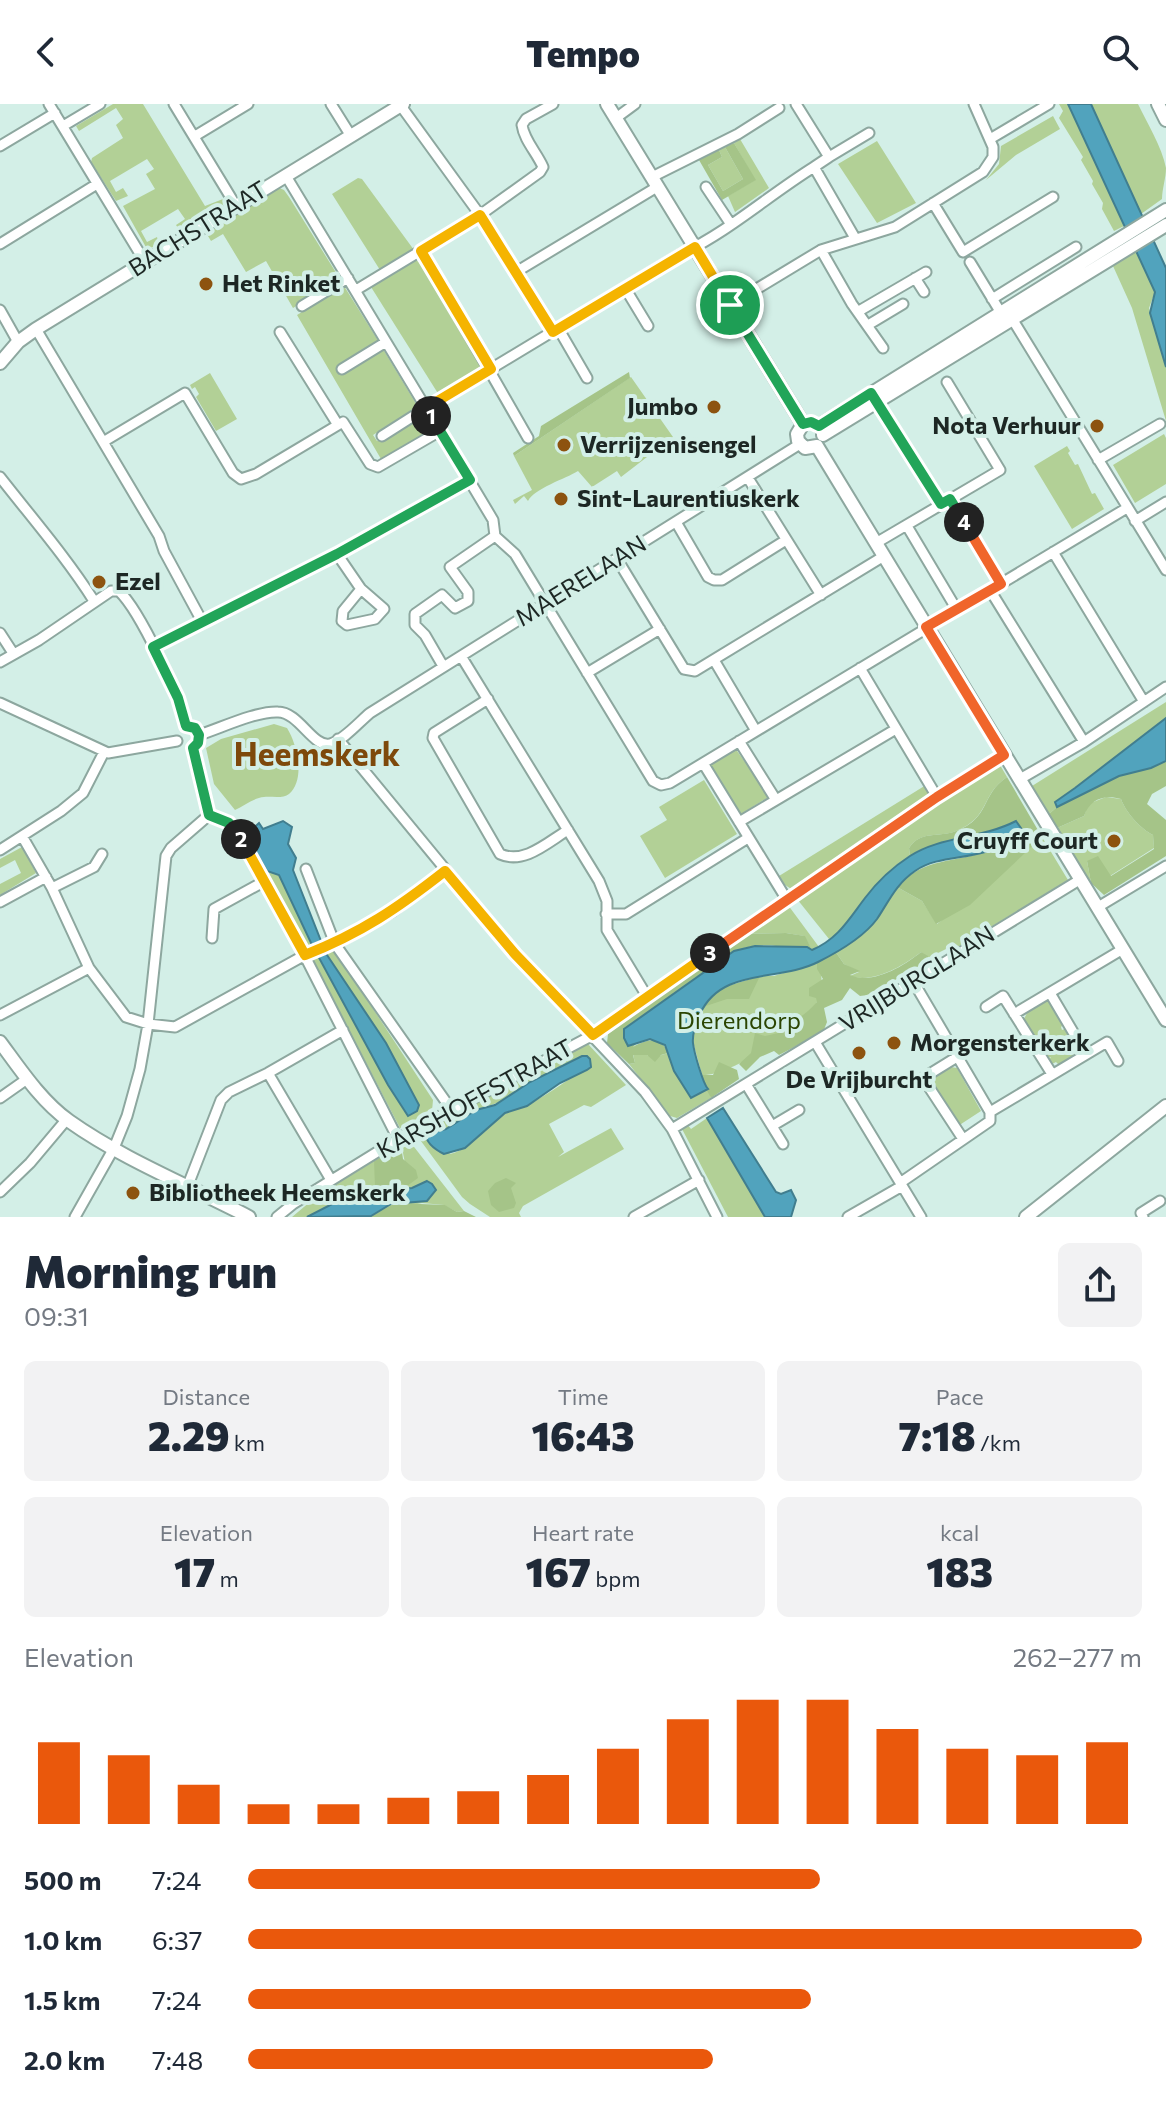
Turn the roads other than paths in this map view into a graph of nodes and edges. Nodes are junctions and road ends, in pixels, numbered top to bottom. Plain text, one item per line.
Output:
1 (100, 104) edge
2 (174, 104) edge
3 (248, 104) edge
4 (331, 104) edge
5 (553, 104) edge
6 (607, 104) edge
7 (635, 104) edge
8 (796, 104) edge
9 (974, 104) edge
10 (1049, 104) edge
11 (1158, 104) edge
12 (402, 105) edge
13 (781, 105) edge
14 (52, 108) edge
15 (616, 118) junction
16 (1166, 120) edge
17 (63, 126) junction
18 (869, 133) dead end
19 (195, 136) junction
20 (351, 136) junction
21 (990, 139) junction
22 (0, 146) edge
23 (829, 157) junction
24 (814, 167) junction
25 (286, 176) junction
26 (654, 182) junction
27 (97, 184) junction
28 (706, 187) dead end
29 (1053, 197) dead end
30 (933, 203) junction
31 (236, 206) junction
32 (1166, 210) edge
33 (480, 215) junction
34 (730, 223) junction
35 (1166, 225) edge
36 (1150, 227) junction
37 (855, 238) junction
38 (0, 244) edge
39 (695, 247) junction
40 (1076, 247) dead end
41 (821, 250) junction
42 (421, 251) junction
43 (145, 262) junction
44 (970, 262) dead end
45 (516, 272) junction
46 (926, 272) dead end
47 (348, 278) junction
48 (915, 278) junction
49 (625, 288) junction
50 (356, 290) junction
51 (924, 292) dead end
52 (992, 299) junction
53 (903, 304) dead end
54 (730, 305) junction
55 (302, 306) dead end
56 (0, 310) edge
57 (859, 311) junction
58 (1007, 314) junction
59 (868, 325) junction
60 (648, 326) dead end
61 (36, 329) junction
62 (555, 330) junction
63 (280, 332) dead end
64 (18, 342) junction
65 (386, 342) junction
66 (883, 348) dead end
67 (0, 363) edge
68 (342, 369) dead end
69 (491, 369) junction
70 (587, 378) dead end
71 (947, 382) dead end
72 (874, 397) junction
73 (426, 408) junction
74 (803, 424) junction
75 (1160, 424) dead end
76 (338, 425) junction
77 (440, 431) junction
78 (382, 436) dead end
79 (820, 436) junction
80 (528, 438) dead end
81 (103, 442) junction
82 (800, 444) junction
83 (1098, 460) junction
84 (0, 477) edge
85 (748, 478) junction
86 (470, 480) junction
87 (946, 502) junction
88 (1166, 502) edge
89 (1127, 508) junction
90 (1135, 521) junction
91 (676, 522) junction
92 (907, 526) junction
93 (495, 536) junction
94 (786, 540) junction
95 (876, 543) junction
96 (1053, 552) junction
97 (337, 554) junction
98 (884, 556) junction
99 (617, 559) junction
100 (1166, 570) edge
101 (1001, 584) junction
102 (361, 589) junction
103 (990, 590) junction
104 (821, 595) junction
105 (94, 601) junction
106 (546, 603) junction
107 (957, 610) junction
108 (203, 623) junction
109 (926, 627) junction
110 (660, 629) junction
111 (0, 633) edge
112 (153, 647) junction
113 (13, 653) junction
114 (461, 656) junction
115 (714, 660) junction
116 (0, 662) edge
117 (443, 666) junction
118 (860, 668) junction
119 (587, 673) junction
120 (1166, 687) edge
121 (488, 699) junction
122 (1144, 702) junction
123 (0, 703) edge
124 (186, 726) junction
125 (896, 729) junction
126 (756, 731) junction
127 (199, 735) junction
128 (338, 739) junction
129 (177, 741) junction
130 (739, 741) junction
131 (1084, 742) junction
132 (193, 748) junction
133 (104, 752) junction
134 (1004, 755) junction
135 (703, 763) junction
136 (1020, 779) junction
137 (937, 797) junction
138 (776, 800) junction
139 (209, 815) junction
140 (739, 822) junction
141 (568, 830) junction
142 (22, 836) junction
143 (748, 838) junction
144 (0, 850) edge
145 (102, 854) dead end
146 (1166, 866) edge
147 (306, 869) dead end
148 (445, 871) junction
149 (46, 877) junction
150 (1081, 879) junction
151 (265, 881) junction
152 (52, 888) junction
153 (787, 900) junction
154 (0, 902) edge
155 (1098, 907) junction
156 (606, 914) junction
157 (212, 938) dead end
158 (335, 944) junction
159 (1123, 949) junction
160 (305, 955) junction
161 (89, 968) junction
162 (913, 981) junction
163 (1050, 993) junction
164 (648, 998) junction
165 (986, 1007) dead end
166 (1014, 1014) junction
167 (0, 1015) edge
168 (1166, 1020) edge
169 (148, 1024) junction
170 (343, 1030) junction
171 (593, 1035) junction
172 (0, 1042) edge
173 (815, 1042) junction
174 (1086, 1054) junction
175 (957, 1057) junction
176 (1118, 1061) dead end
177 (268, 1073) junction
178 (1052, 1074) junction
179 (27, 1079) junction
180 (746, 1084) junction
181 (0, 1098) edge
182 (451, 1109) junction
183 (799, 1110) dead end
184 (1164, 1111) edge
185 (990, 1112) junction
186 (67, 1119) junction
187 (772, 1126) junction
188 (672, 1129) junction
189 (398, 1139) junction
190 (963, 1139) junction
191 (783, 1144) dead end
192 (114, 1148) junction
193 (331, 1180) junction
194 (699, 1180) junction
195 (901, 1184) junction
196 (188, 1185) junction
197 (0, 1192) edge
198 (1160, 1201) dead end
199 (1033, 1215) edge
200 (75, 1217) edge
201 (249, 1217) edge
202 (277, 1217) edge
203 (634, 1217) edge
204 (717, 1217) edge
205 (848, 1217) edge
206 (921, 1217) edge
207 (1143, 1217) edge

1 - 17 street
2 - 19 street
3 - 19 street
4 - 20 street
5 - 33 street
6 - 15 street
7 - 15 street
8 - 23 street
9 - 21 street
10 - 21 street
11 - 16 street
12 - 20 street, BACHSTRAAT
12 - 33 street
13 - 26 street
14 - 17 street
14 - 22 street
15 - 26 street
17 - 27 street
18 - 23 street
19 - 31 street
20 - 25 street, BACHSTRAAT
21 - 30 street
23 - 24 street
24 - 34 street
24 - 37 street
25 - 31 street, BACHSTRAAT
25 - 47 street
26 - 39 street
26 - 45 street
27 - 38 street
27 - 43 street
28 - 34 street
29 - 30 street
30 - 37 street
31 - 43 street, BACHSTRAAT
32 - 36 street
33 - 42 street
33 - 45 street
34 - 39 street
35 - 36 street
36 - 58 street
37 - 41 street
39 - 49 street
39 - 54 street
40 - 52 street
41 - 54 street
41 - 57 street
42 - 50 street
42 - 69 street
43 - 61 street, BACHSTRAAT
44 - 52 street
45 - 62 street
46 - 48 street
47 - 50 street
47 - 55 street
48 - 51 street
48 - 57 street
49 - 60 street
49 - 62 street
50 - 65 street
52 - 58 street
53 - 59 street
54 - 74 street
56 - 64 street
57 - 59 street
58 - 72 street
58 - 83 street
59 - 66 street
61 - 64 street, BACHSTRAAT
61 - 81 street
62 - 69 street
62 - 70 street
63 - 76 street
64 - 67 street, BACHSTRAAT
65 - 68 street
65 - 73 street
69 - 73 street
69 - 80 street
71 - 87 street
72 - 79 street
72 - 87 street
73 - 77 street
73 - 78 street
74 - 79 street
74 - 82 street
75 - 83 street
76 - 77 street
76 - 81 street
77 - 86 street
79 - 82 street
79 - 95 street
81 - 108 street
82 - 85 street, MAERELAAN
83 - 89 street
84 - 105 street
85 - 91 street, MAERELAAN
85 - 94 street
86 - 93 street
86 - 97 street
87 - 92 street
87 - 101 street
88 - 90 street
89 - 90 street
89 - 96 street
90 - 100 street
91 - 94 street
91 - 99 street, MAERELAAN
92 - 95 street
92 - 107 street
93 - 106 street
93 - 117 street
94 - 104 street
95 - 98 street
96 - 101 street
96 - 122 street
97 - 102 street
97 - 108 street
98 - 104 street
98 - 109 street
99 - 106 street, MAERELAAN
99 - 110 street
101 - 103 street
102 - 102 street
103 - 107 street
103 - 131 street
104 - 115 street
105 - 112 street
105 - 113 street
106 - 114 street, MAERELAAN
106 - 119 street
107 - 109 street
108 - 112 street
109 - 118 street
109 - 134 street
110 - 115 street
110 - 119 street
111 - 113 street
112 - 124 street
113 - 116 street
114 - 117 street, MAERELAAN
114 - 121 street
115 - 126 street
117 - 128 street, MAERELAAN
118 - 125 street
118 - 126 street
119 - 135 street
120 - 122 street
121 - 141 street
121 - 141 street
122 - 131 street
123 - 133 street
124 - 127 street
124 - 129 street
125 - 137 street
125 - 138 street
126 - 130 street
127 - 128 street
127 - 132 street
128 - 148 street
129 - 132 street
129 - 133 street
130 - 135 street
130 - 138 street
131 - 136 street
132 - 139 street
133 - 142 street
134 - 136 street
134 - 137 street, KARSHOFFSTRAAT
135 - 140 street
136 - 150 street
137 - 153 street, KARSHOFFSTRAAT
138 - 140 street
139 - 151 street
139 - 169 street
140 - 143 street
141 - 156 street
142 - 144 street
142 - 149 street
143 - 153 street
143 - 156 street
145 - 152 street
146 - 155 street
147 - 158 street
148 - 158 street
148 - 171 street
149 - 152 street
149 - 154 street
150 - 155 street
150 - 162 street, VRIJBURGLAAN
151 - 157 street
151 - 160 street
152 - 161 street
153 - 164 street, KARSHOFFSTRAAT
155 - 159 street
156 - 164 street
158 - 160 street
158 - 182 street
159 - 163 street
159 - 168 street
160 - 169 street
160 - 170 street
161 - 167 street
161 - 169 street
162 - 173 street, VRIJBURGLAAN
162 - 175 street
163 - 166 street
163 - 174 street
164 - 171 street, KARSHOFFSTRAAT
165 - 166 street
166 - 178 street
169 - 192 street
170 - 177 street
170 - 189 street
171 - 182 street, KARSHOFFSTRAAT
171 - 188 street
172 - 179 street
173 - 180 street, VRIJBURGLAAN
173 - 195 street
174 - 176 street
174 - 178 street
175 - 185 street
175 - 190 street
177 - 193 street
177 - 196 street
178 - 185 street
179 - 181 street
179 - 186 street
180 - 187 street
180 - 188 street, VRIJBURGLAAN
182 - 189 street, KARSHOFFSTRAAT
183 - 187 street
184 - 199 street
185 - 190 street
186 - 192 street
186 - 197 street
187 - 191 street
188 - 194 street
189 - 193 street, KARSHOFFSTRAAT
190 - 195 street
192 - 196 street
192 - 200 street
193 - 202 street, KARSHOFFSTRAAT
194 - 203 street
194 - 204 street
195 - 205 street
195 - 206 street
196 - 201 street
198 - 207 street

